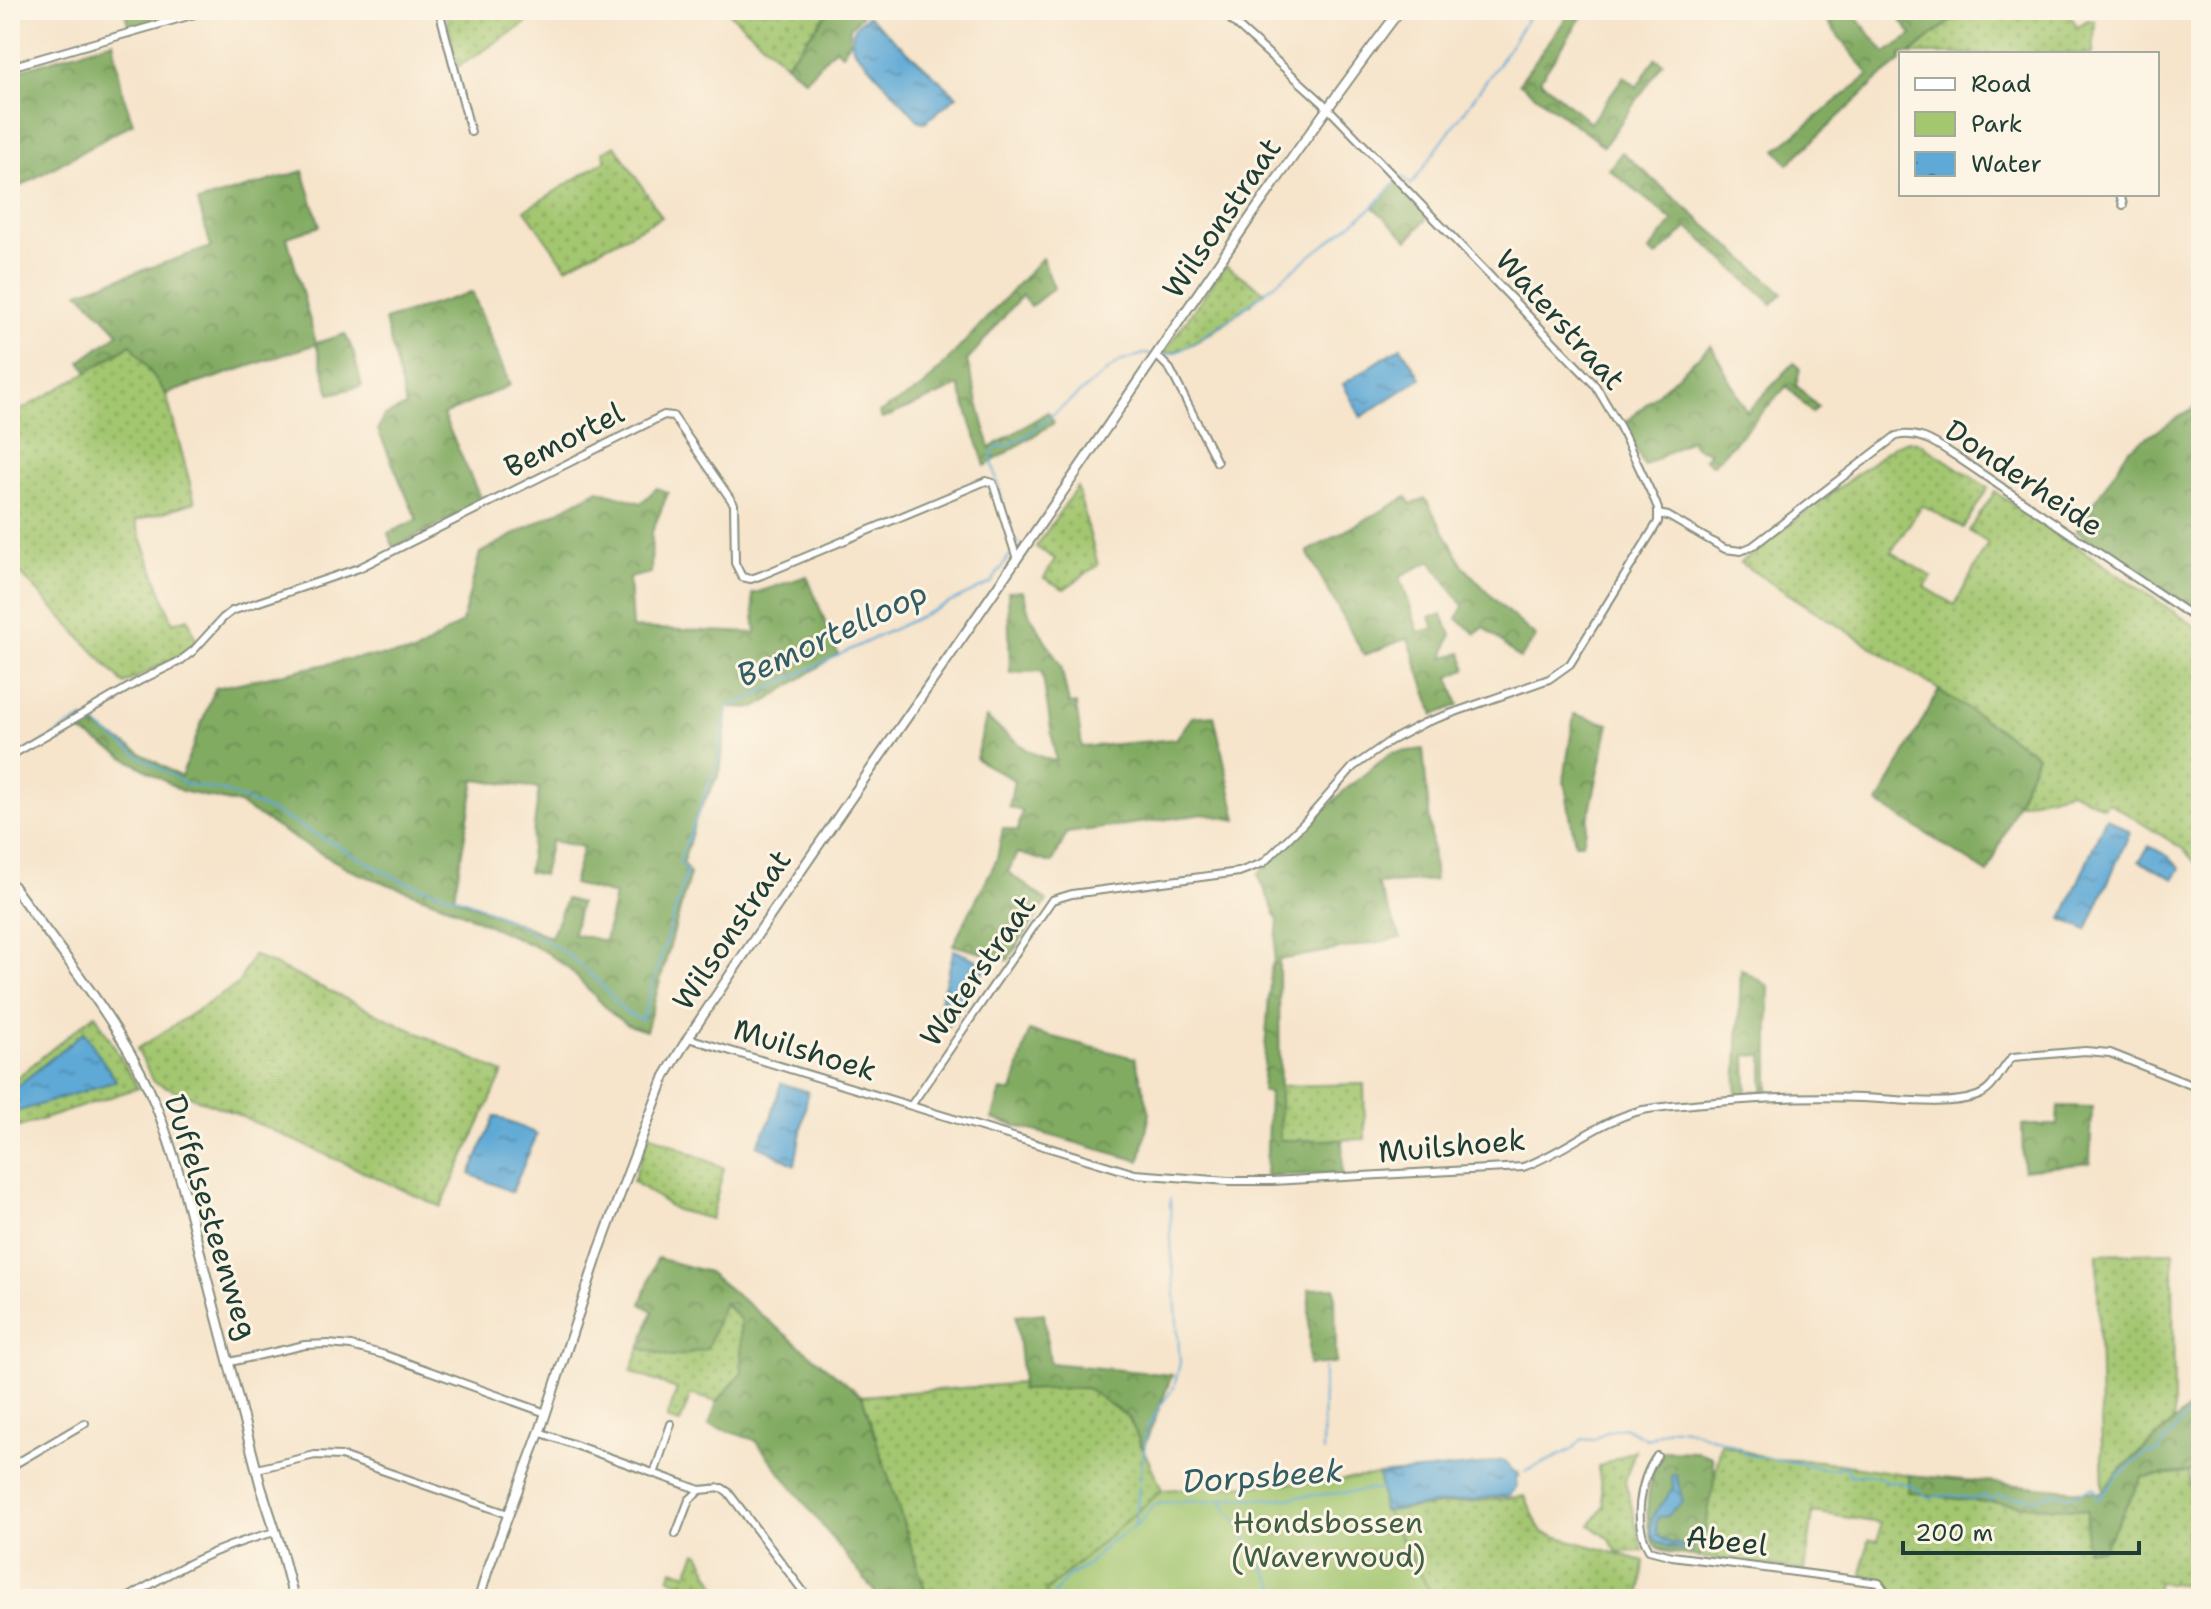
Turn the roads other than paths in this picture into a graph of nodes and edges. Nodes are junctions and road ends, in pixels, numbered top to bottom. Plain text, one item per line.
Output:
1 (209, 10) edge
2 (439, 10) edge
3 (1220, 10) edge
4 (1400, 10) edge
5 (10, 67) edge
6 (1327, 107) junction
7 (471, 132) dead end
8 (2121, 196) edge
9 (2123, 205) dead end
10 (1156, 355) junction
11 (1217, 462) dead end
12 (1658, 514) junction
13 (1017, 559) junction
14 (2201, 622) edge
15 (10, 756) edge
16 (10, 882) edge
17 (688, 1038) junction
18 (2201, 1089) edge
19 (912, 1104) junction
20 (230, 1362) junction
21 (546, 1413) junction
22 (85, 1423) dead end
23 (671, 1424) dead end
24 (539, 1432) junction
25 (1657, 1456) dead end
26 (10, 1467) edge
27 (257, 1469) junction
28 (654, 1474) junction
29 (700, 1490) junction
30 (508, 1514) junction
31 (275, 1532) junction
32 (676, 1534) dead end
33 (126, 1599) edge
34 (294, 1599) edge
35 (479, 1599) edge
36 (809, 1599) edge
37 (1887, 1599) edge

1 - 5 street
2 - 7 street
3 - 6 street, Waterstraat
4 - 6 street, Wilsonstraat
6 - 10 street, Wilsonstraat
6 - 12 street, Waterstraat
8 - 9 street
10 - 11 street
10 - 13 street, Wilsonstraat
12 - 14 street, Donderheide
12 - 19 street, Waterstraat
13 - 15 street, Bemortel
13 - 17 street, Wilsonstraat
16 - 20 street, Duffelsesteenweg
17 - 19 street, Muilshoek
17 - 21 street, Wilsonstraat
18 - 19 street, Muilshoek
20 - 21 street
20 - 27 street, Duffelsesteenweg
21 - 24 street, Wilsonstraat
22 - 26 street
23 - 28 street
24 - 28 street
24 - 30 street, Wilsonstraat
25 - 37 street, Abeel
27 - 30 street
27 - 31 street, Duffelsesteenweg
28 - 29 street
29 - 32 street
29 - 36 street
30 - 35 street, Wilsonstraat
31 - 33 street
31 - 34 street, Duffelsesteenweg

